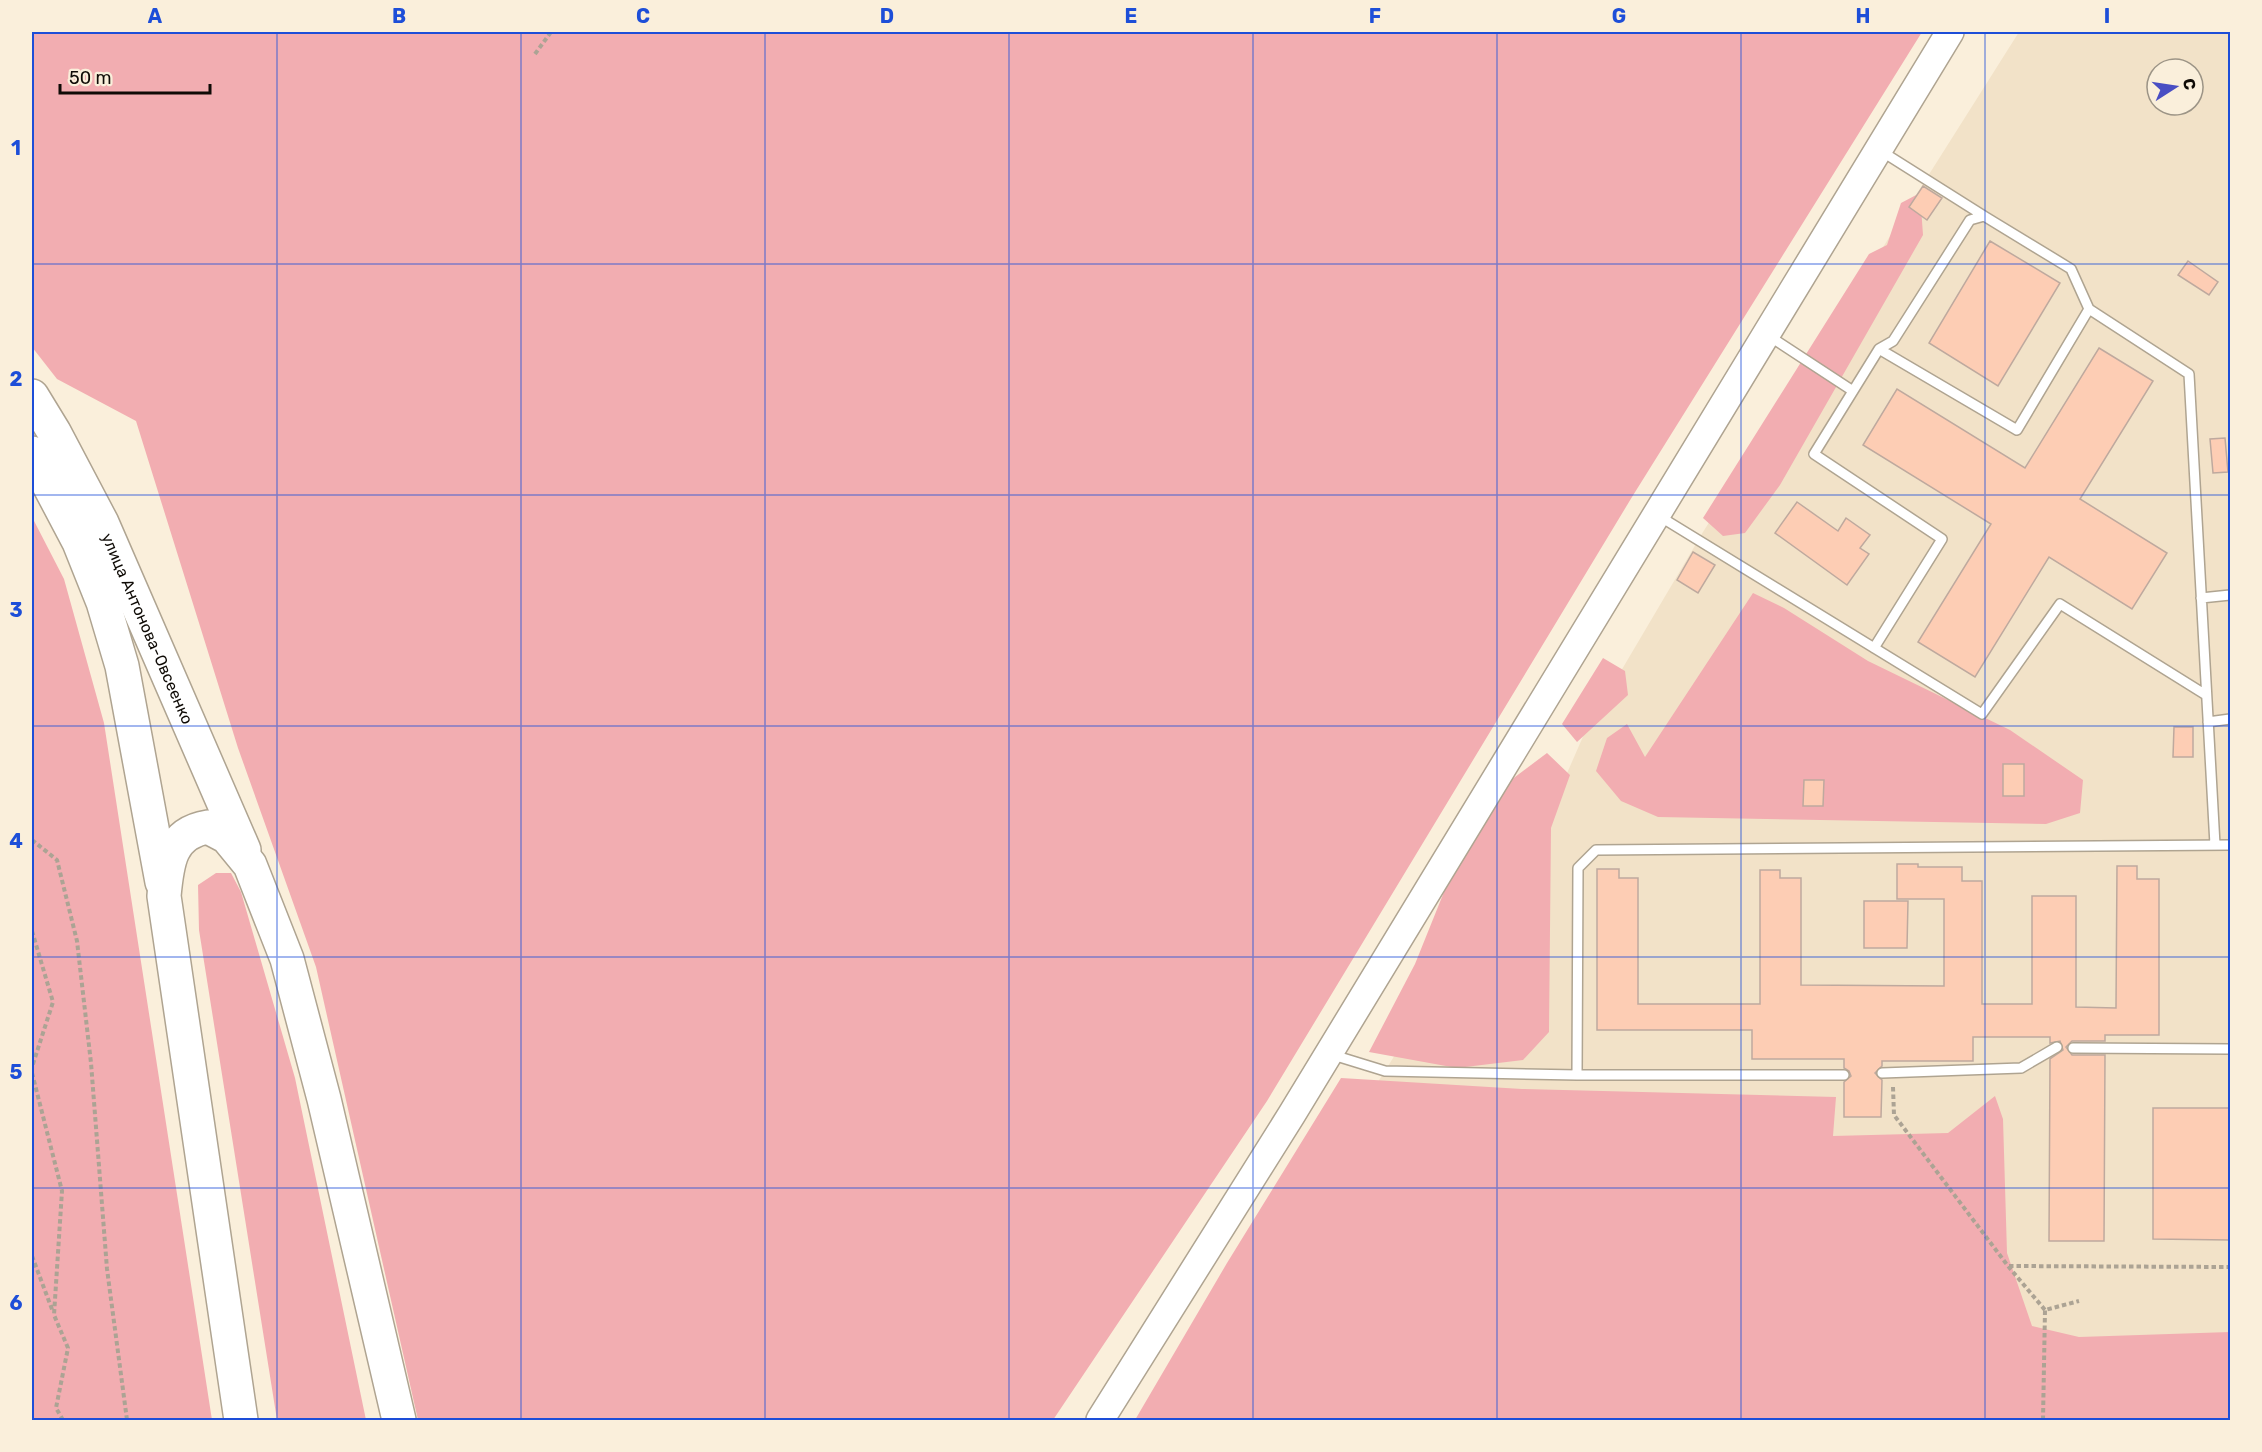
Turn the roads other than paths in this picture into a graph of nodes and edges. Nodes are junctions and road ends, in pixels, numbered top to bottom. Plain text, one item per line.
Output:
1 (1950, 32) edge
2 (1879, 150) junction
3 (1984, 216) junction
4 (2089, 309) junction
5 (1767, 335) junction
6 (1879, 349) junction
7 (1852, 391) junction
8 (32, 396) edge
9 (32, 453) edge
10 (1657, 515) junction
11 (2230, 595) edge
12 (2201, 598) junction
13 (1874, 648) junction
14 (2206, 695) junction
15 (2230, 719) edge
16 (2208, 722) junction
17 (2215, 845) junction
18 (2230, 845) edge
19 (250, 865) junction
20 (164, 896) junction
21 (2057, 1047) dead end
22 (2073, 1048) dead end
23 (2230, 1049) edge
24 (1329, 1053) junction
25 (1882, 1073) dead end
26 (1577, 1075) junction
27 (1844, 1075) dead end
28 (241, 1420) edge
29 (399, 1420) edge
30 (1100, 1420) edge

1 - 2 street
2 - 3 lane
2 - 5 street
3 - 4 lane
3 - 6 lane
4 - 6 lane
4 - 12 lane
5 - 7 lane
5 - 10 street
6 - 7 lane
7 - 13 lane
8 - 19 highway, улица Антонова-Овсеенко
9 - 20 highway, улица Антонова-Овсеенко
10 - 13 lane
10 - 24 street
11 - 12 lane
12 - 14 lane
13 - 14 lane
14 - 16 lane
15 - 16 lane
16 - 17 lane
17 - 18 lane
17 - 26 lane
19 - 20 highway
19 - 29 highway, улица Антонова-Овсеенко
20 - 28 highway, улица Антонова-Овсеенко
21 - 25 lane
22 - 23 lane
24 - 26 lane
24 - 30 street
26 - 27 lane

